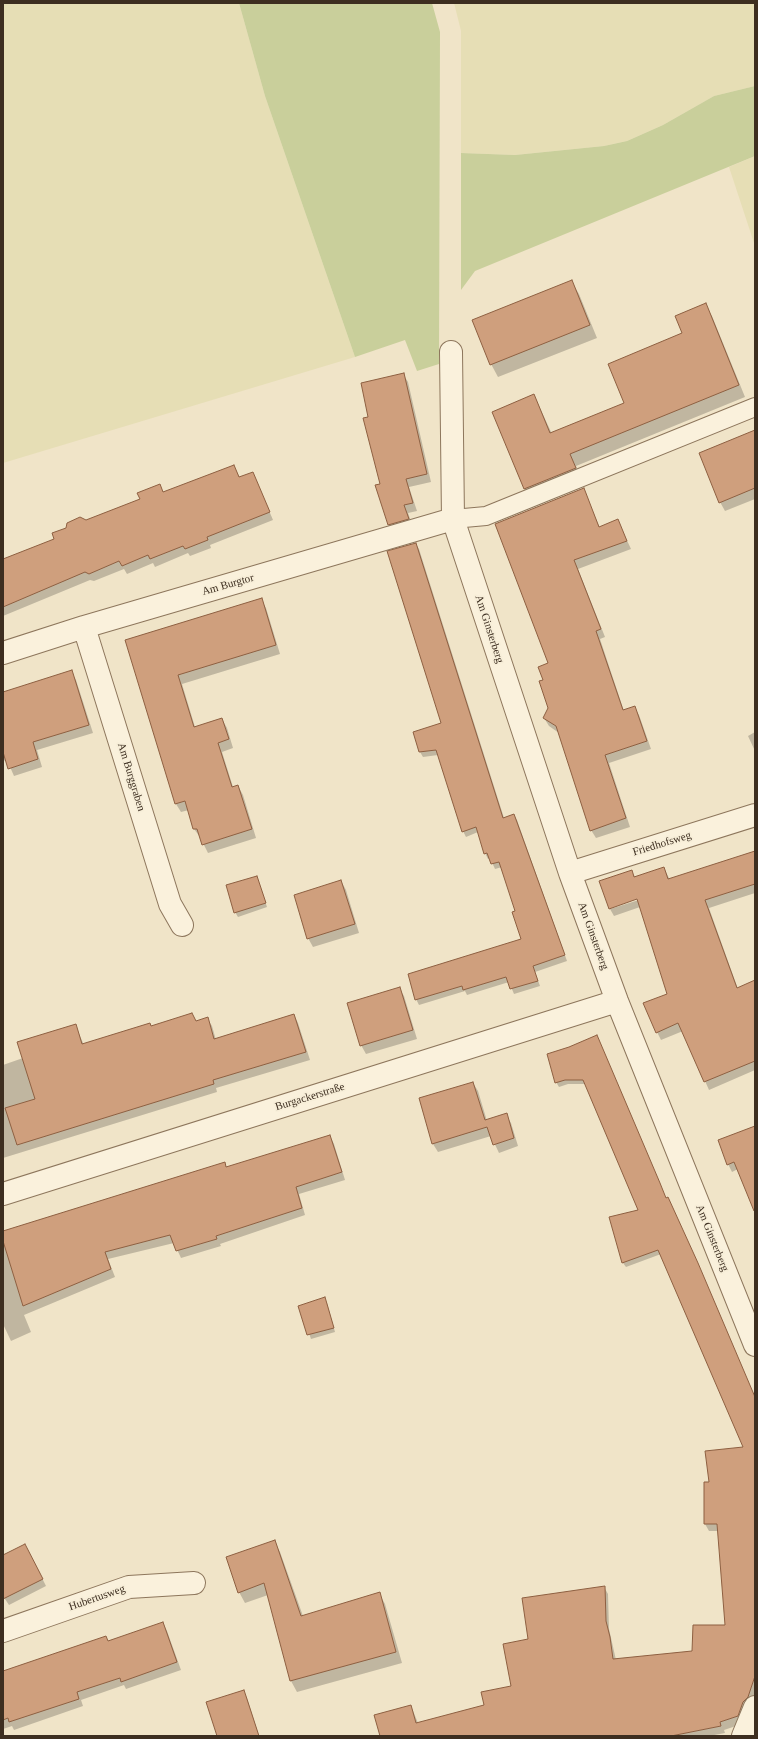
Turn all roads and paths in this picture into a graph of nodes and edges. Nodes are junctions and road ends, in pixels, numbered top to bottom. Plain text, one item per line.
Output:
1 (451, 352) dead end
2 (755, 407) edge
3 (453, 519) junction
4 (84, 627) junction
5 (3, 653) edge
6 (755, 815) edge
7 (570, 873) junction
8 (182, 925) dead end
9 (616, 1001) junction
10 (3, 1194) edge
11 (755, 1345) edge
12 (194, 1583) dead end
13 (3, 1632) edge
14 (755, 1707) edge
15 (743, 1736) edge

1 - 3 street, Am Ginsterberg
2 - 3 lane
3 - 4 street, Am Burgtor
3 - 7 street, Am Ginsterberg
4 - 5 street, Am Burgtor
4 - 8 street, Am Burggraben
6 - 7 street, Friedhofsweg
7 - 9 street, Am Ginsterberg
9 - 10 street, Burgackerstraße
9 - 11 street, Am Ginsterberg
12 - 13 street, Hubertusweg
14 - 15 street

